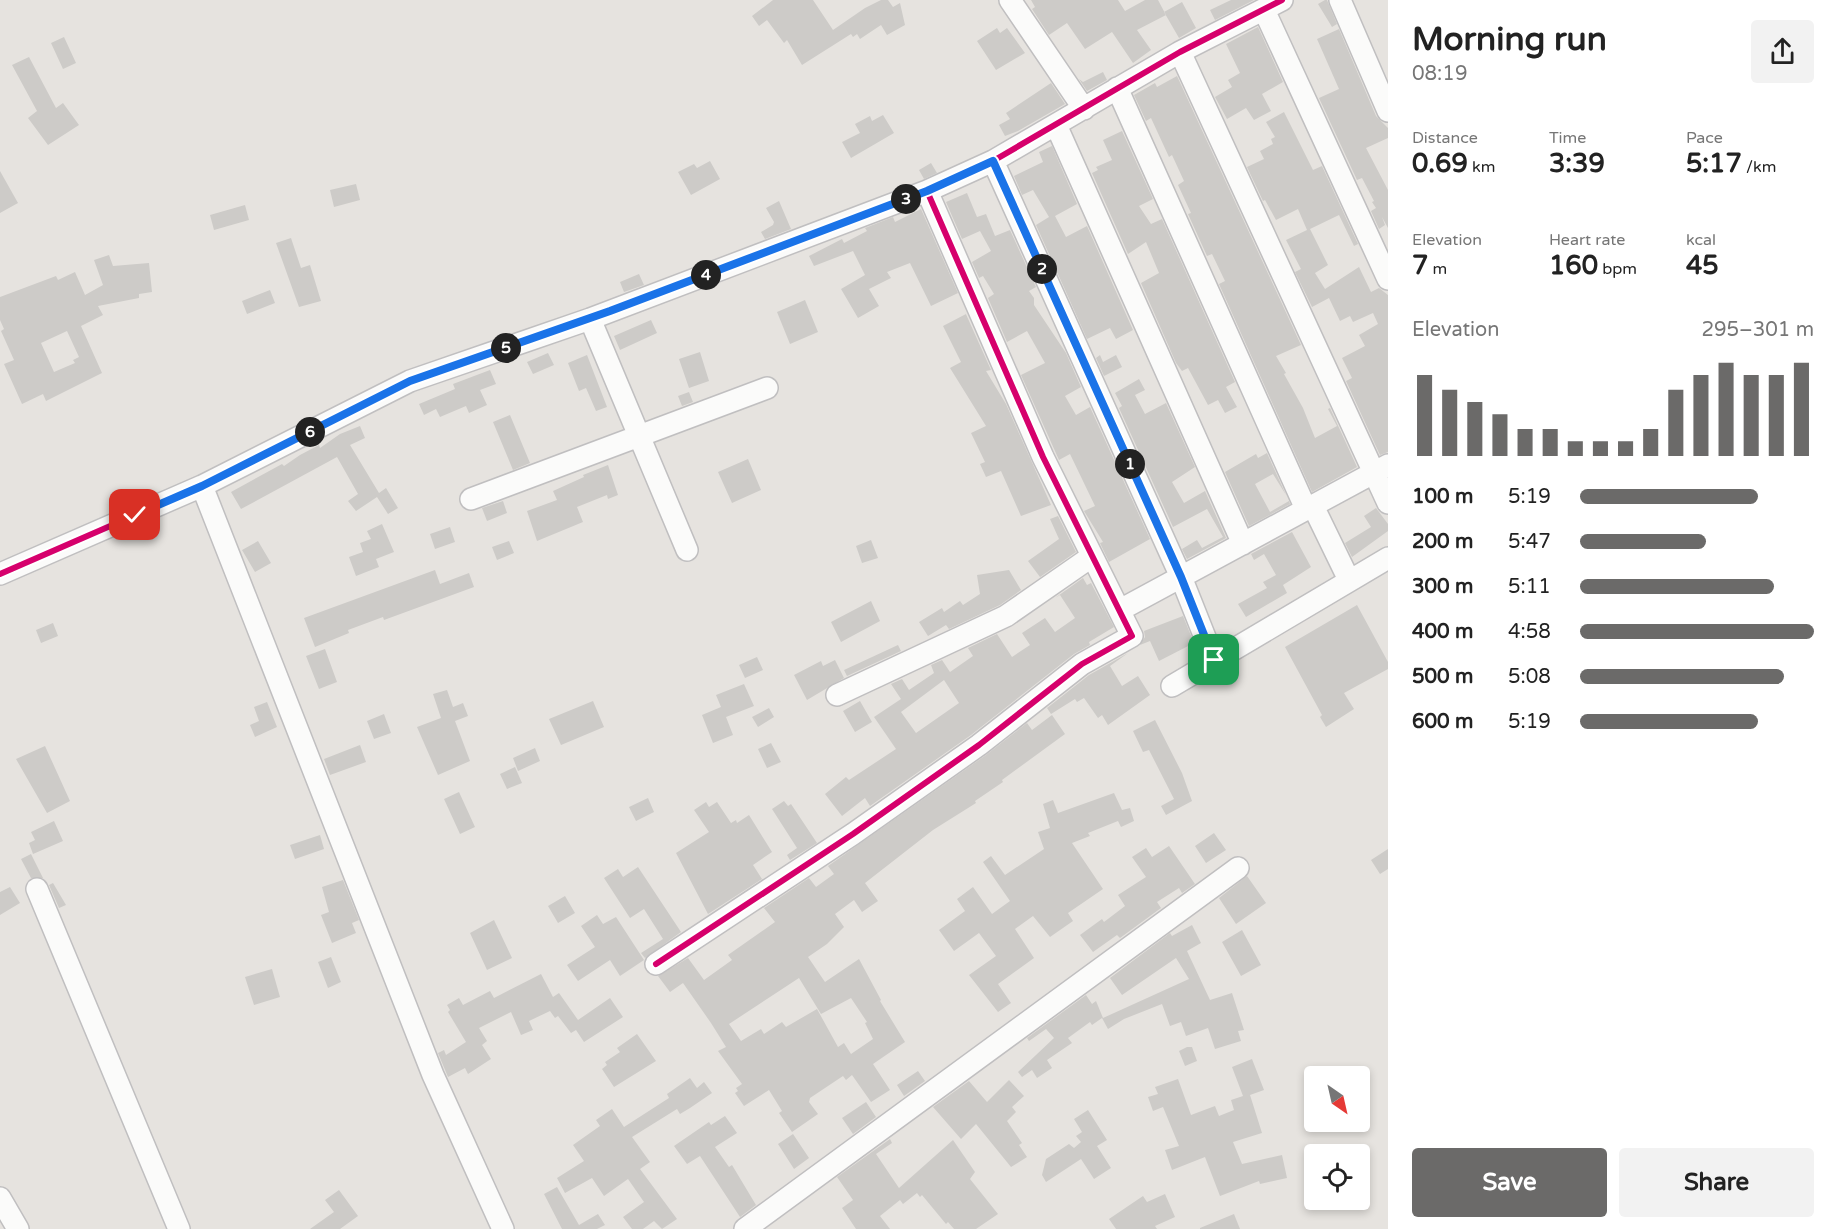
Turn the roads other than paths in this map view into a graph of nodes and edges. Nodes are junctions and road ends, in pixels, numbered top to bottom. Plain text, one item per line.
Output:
1 (1010, 0) edge
2 (1340, 0) edge
3 (1273, 5) edge
4 (1180, 52) junction
5 (1117, 88) junction
6 (1084, 109) junction
7 (1388, 111) edge
8 (1056, 125) junction
9 (993, 161) junction
10 (927, 191) junction
11 (1388, 279) edge
12 (590, 319) junction
13 (767, 388) dead end
14 (639, 436) junction
15 (1381, 469) edge
16 (202, 486) junction
17 (471, 499) dead end
18 (1388, 503) edge
19 (1310, 508) junction
20 (1243, 544) junction
21 (687, 550) dead end
22 (1091, 557) junction
23 (1388, 558) edge
24 (0, 574) edge
25 (1181, 577) junction
26 (1349, 580) junction
27 (1120, 610) junction
28 (1214, 660) junction
29 (1172, 686) dead end
30 (837, 695) dead end
31 (1239, 868) dead end
32 (37, 889) dead end
33 (656, 964) dead end
34 (0, 1198) edge
35 (18, 1229) edge
36 (178, 1229) edge
37 (503, 1229) edge
38 (746, 1229) edge

1 - 6 street
2 - 7 street
3 - 4 street
3 - 11 street
4 - 5 street
4 - 15 street
5 - 6 street
5 - 19 street
6 - 8 street
8 - 9 street
8 - 20 street
9 - 10 street
9 - 25 street
10 - 12 street
10 - 22 street
12 - 14 street
12 - 16 street
13 - 14 street
14 - 17 street
14 - 21 street
15 - 18 street
15 - 19 street
16 - 24 street
16 - 37 street
19 - 20 street
19 - 26 street
20 - 25 street
22 - 27 street
22 - 30 street
23 - 26 street
25 - 27 street
25 - 28 street
26 - 28 street
27 - 33 street
28 - 29 street
31 - 38 street
32 - 36 street
34 - 35 street

